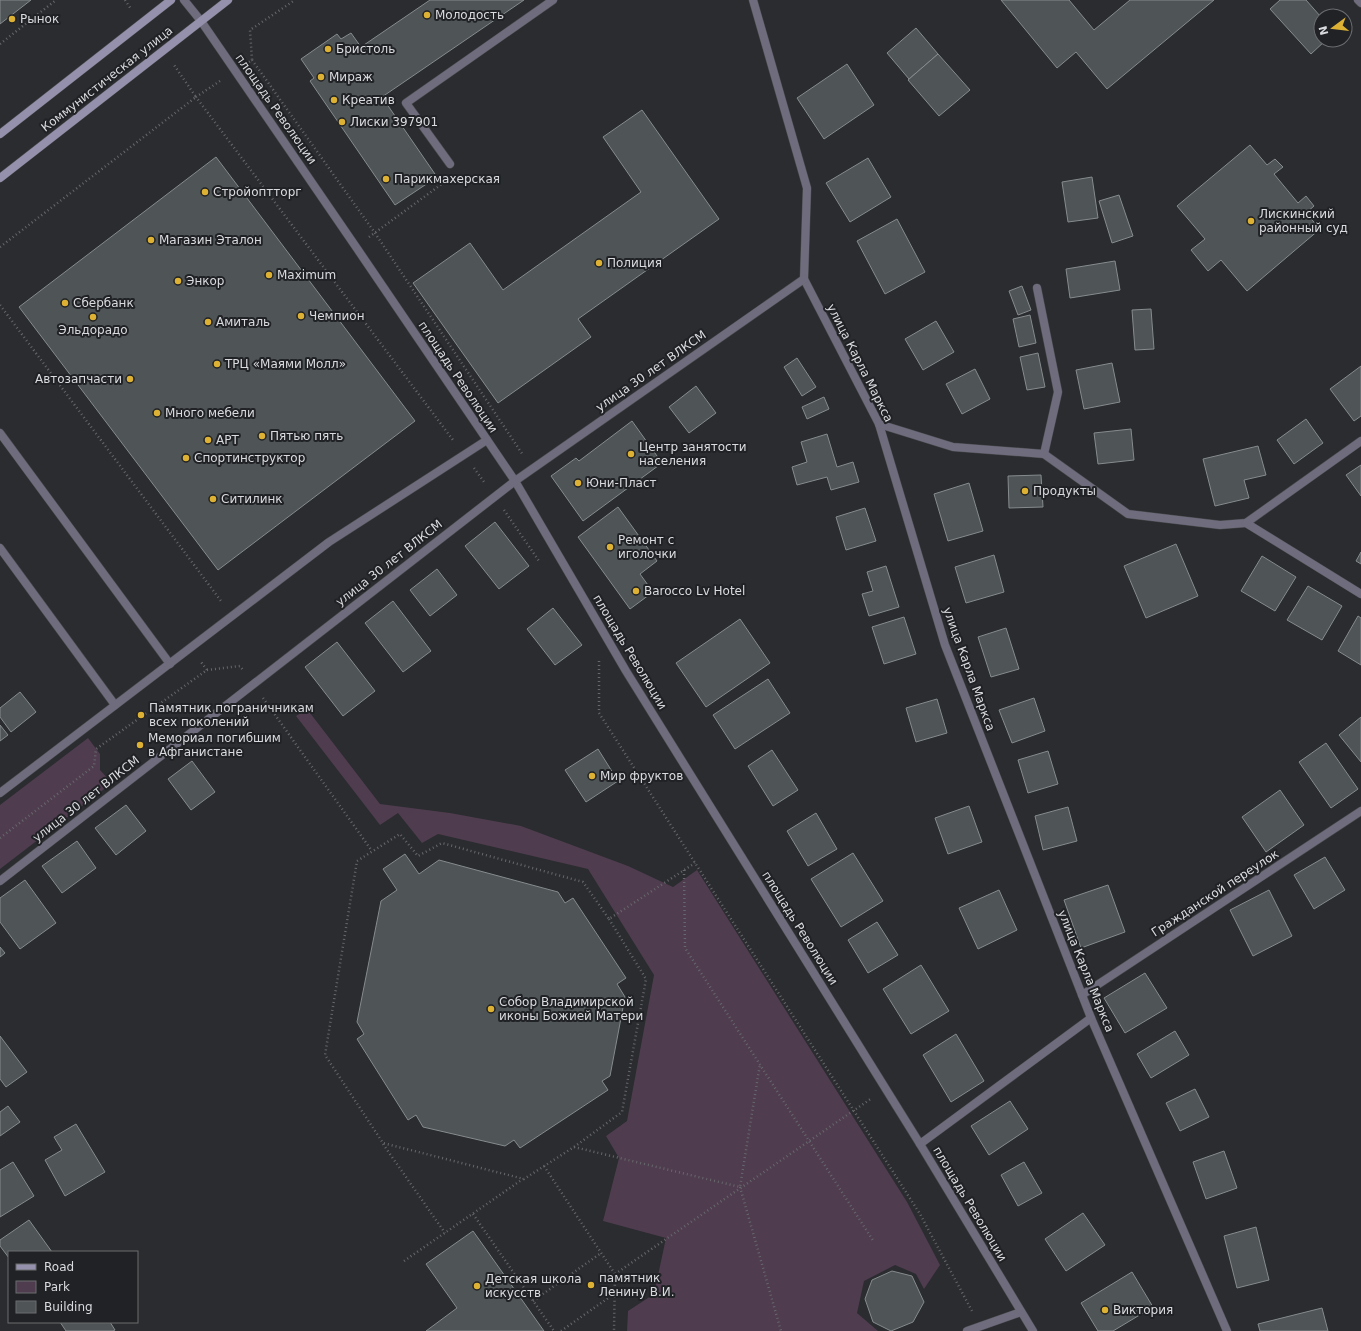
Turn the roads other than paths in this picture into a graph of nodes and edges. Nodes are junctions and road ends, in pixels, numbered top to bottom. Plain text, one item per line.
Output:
1 (171, 0) edge
2 (184, 0) edge
3 (228, 0) edge
4 (553, 0) edge
5 (753, 0) edge
6 (1358, 0) edge
7 (1361, 3) edge
8 (200, 21) junction
9 (0, 134) edge
10 (450, 164) road end
11 (0, 178) edge
12 (804, 279) junction
13 (1037, 288) dead end
14 (879, 424) junction
15 (0, 433) edge
16 (487, 440) junction
17 (1361, 440) edge
18 (1044, 454) junction
19 (515, 481) junction
20 (1246, 523) junction
21 (0, 548) edge
22 (1361, 594) edge
23 (170, 664) junction
24 (116, 705) junction
25 (0, 793) edge
26 (1361, 811) edge
27 (0, 881) edge
28 (1082, 995) junction
29 (1090, 1018) junction
30 (920, 1144) junction
31 (1021, 1312) junction
32 (967, 1331) edge
33 (1033, 1331) edge
34 (1227, 1331) edge

1 - 9 main road, Коммунистическая улица
2 - 8 street, площадь Революции
3 - 8 main road, Коммунистическая улица
4 - 10 street
5 - 12 street, улица Карла Маркса
6 - 7 street
8 - 11 main road, Коммунистическая улица
8 - 16 street, площадь Революции
12 - 14 street, улица Карла Маркса
12 - 19 street, улица 30 лет ВЛКСМ
13 - 18 street
14 - 18 street
14 - 28 street, улица Карла Маркса
15 - 23 street
16 - 19 street, площадь Революции
16 - 23 street
17 - 20 street
18 - 20 street
19 - 27 street, улица 30 лет ВЛКСМ
19 - 30 street, площадь Революции
20 - 22 street
21 - 24 street
23 - 24 street
24 - 25 street
26 - 28 street, Гражданской переулок
28 - 29 street, улица Карла Маркса
29 - 30 street
29 - 34 street, улица Карла Маркса
30 - 31 street, площадь Революции
31 - 32 street
31 - 33 street, площадь Революции

